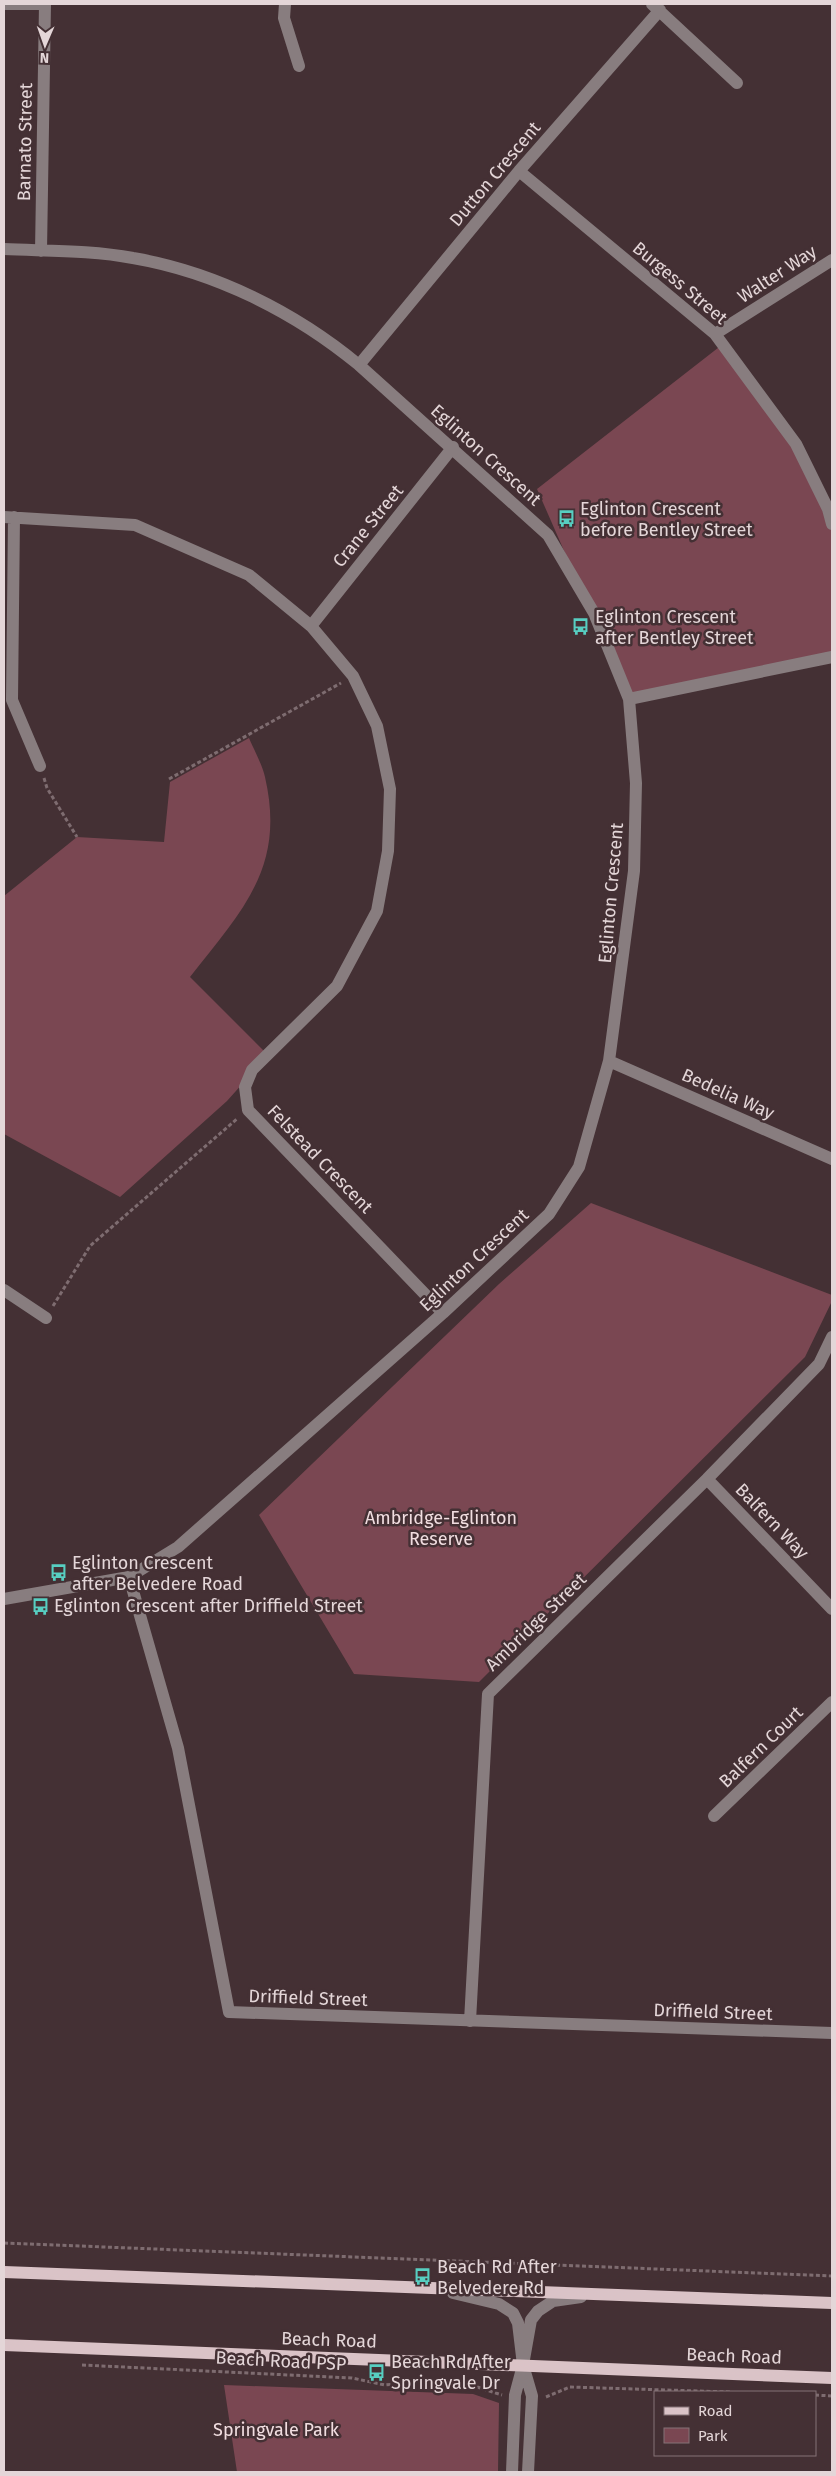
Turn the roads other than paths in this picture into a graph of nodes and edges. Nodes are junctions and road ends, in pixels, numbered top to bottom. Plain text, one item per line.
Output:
1 (4, 4) edge
2 (45, 4) edge
3 (285, 4) edge
4 (656, 7) edge
5 (300, 66) dead end
6 (737, 83) dead end
7 (519, 171) junction
8 (4, 250) edge
9 (41, 251) junction
10 (832, 260) edge
11 (715, 334) junction
12 (359, 364) junction
13 (453, 447) junction
14 (9, 517) edge
15 (832, 524) edge
16 (311, 626) junction
17 (832, 657) edge
18 (629, 699) junction
19 (40, 766) road end
20 (610, 1061) junction
21 (832, 1158) edge
22 (4, 1290) edge
23 (443, 1313) junction
24 (46, 1318) road end
25 (832, 1338) edge
26 (707, 1479) junction
27 (129, 1577) junction
28 (4, 1599) edge
29 (832, 1609) edge
30 (832, 1702) edge
31 (714, 1816) dead end
32 (470, 2021) junction
33 (832, 2034) edge
34 (4, 2272) edge
35 (436, 2290) junction
36 (595, 2296) junction
37 (832, 2303) edge
38 (4, 2346) edge
39 (523, 2365) junction
40 (832, 2378) edge
41 (512, 2472) edge
42 (528, 2472) edge

1 - 2 street
2 - 9 street, Barnato Street
3 - 5 street
4 - 6 street, Dutton Crescent
4 - 7 street, Dutton Crescent
7 - 11 street, Burgess Street
7 - 12 street, Dutton Crescent
8 - 9 street, Eglinton Crescent
9 - 12 street, Eglinton Crescent
10 - 11 street, Walter Way
11 - 15 street, Burgess Street
12 - 13 street, Eglinton Crescent
13 - 16 street, Crane Street
13 - 18 street, Eglinton Crescent
14 - 16 street, Felstead Crescent
14 - 19 street
16 - 23 street, Felstead Crescent
17 - 18 street
18 - 20 street, Eglinton Crescent
20 - 21 street, Bedelia Way
20 - 23 street, Eglinton Crescent
22 - 24 street
23 - 27 street, Eglinton Crescent
25 - 26 street, Ambridge Street
26 - 29 street, Balfern Way
26 - 32 street, Ambridge Street
27 - 28 street, Eglinton Crescent
27 - 32 street, Driffield Street
30 - 31 street, Balfern Court
32 - 33 street, Driffield Street
34 - 35 main road
35 - 36 main road
35 - 39 street
36 - 37 main road
36 - 39 street
38 - 39 main road, Beach Road
39 - 40 main road, Beach Road
39 - 41 street
39 - 42 street

